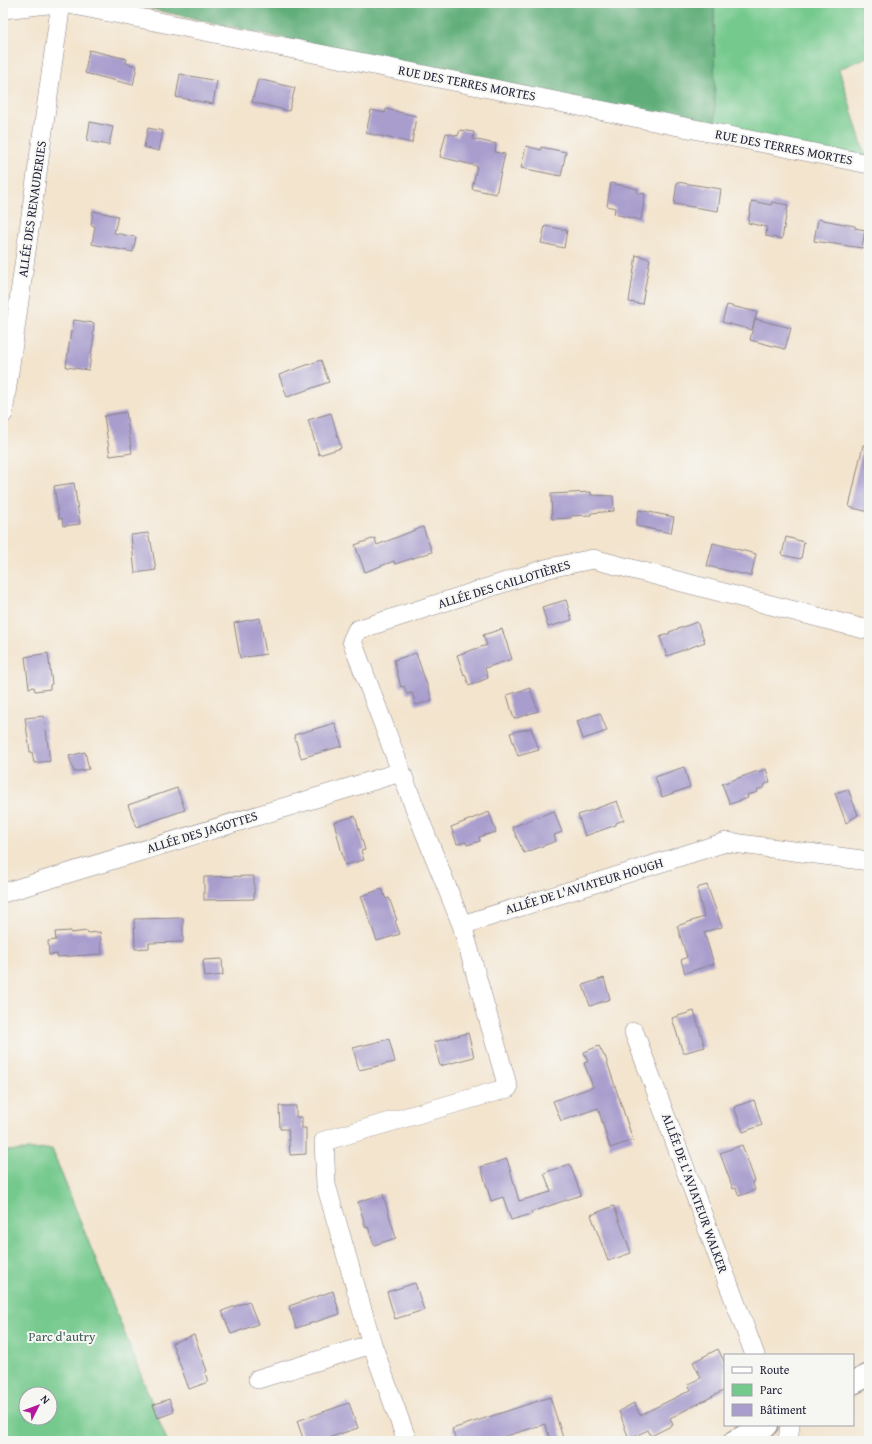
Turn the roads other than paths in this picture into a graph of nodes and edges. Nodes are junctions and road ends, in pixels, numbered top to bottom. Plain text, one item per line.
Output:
1 (57, 3) edge
2 (63, 3) edge
3 (3, 9) edge
4 (869, 164) edge
5 (3, 414) edge
6 (869, 628) edge
7 (401, 772) junction
8 (869, 861) edge
9 (3, 893) edge
10 (462, 925) junction
11 (634, 1032) dead end
12 (372, 1344) junction
13 (755, 1354) edge
14 (869, 1374) edge
15 (258, 1379) dead end
16 (854, 1382) edge
17 (765, 1426) edge
18 (790, 1426) edge
19 (407, 1441) edge
20 (735, 1441) edge
21 (788, 1441) edge

1 - 3 street
2 - 4 street, RUE DES TERRES MORTES
2 - 5 street, ALLÉE DES RENAUDERIES
6 - 7 street, ALLÉE DES CAILLOTIÈRES
7 - 9 street, ALLÉE DES JAGOTTES
7 - 10 street
8 - 10 street, ALLÉE DE L'AVIATEUR HOUGH
10 - 12 street
11 - 13 street, ALLÉE DE L'AVIATEUR WALKER
12 - 15 street
12 - 19 street
14 - 16 main road
17 - 20 main road
18 - 21 street

